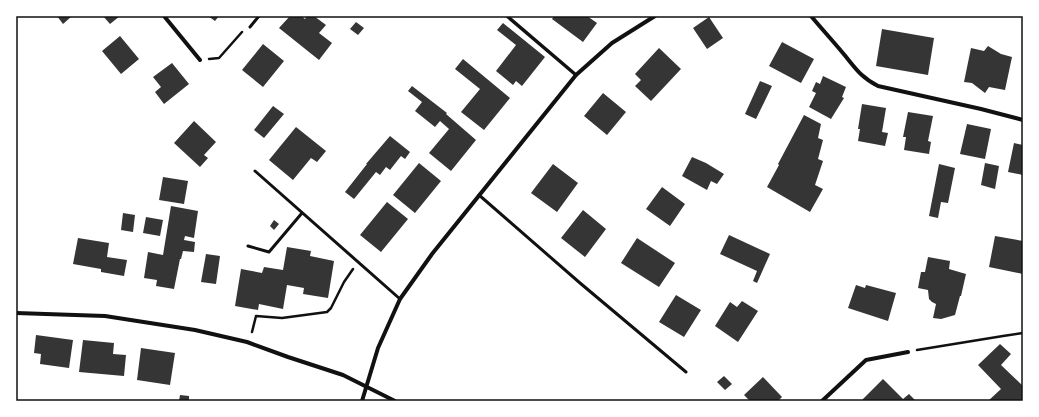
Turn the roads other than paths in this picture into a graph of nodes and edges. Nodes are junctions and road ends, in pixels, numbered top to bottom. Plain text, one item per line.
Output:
1 (164, 16) edge
2 (259, 16) edge
3 (507, 16) edge
4 (654, 16) edge
5 (811, 16) edge
6 (250, 27) road end
7 (200, 60) dead end
8 (576, 75) junction
9 (1023, 120) edge
10 (255, 171) dead end
11 (479, 195) junction
12 (302, 213) junction
13 (248, 246) dead end
14 (400, 300) junction
15 (16, 312) edge
16 (908, 352) road end
17 (686, 372) dead end
18 (366, 386) junction
19 (362, 401) edge
20 (395, 401) edge
21 (822, 401) edge

1 - 7 street
2 - 6 lane
3 - 8 street
4 - 8 street
5 - 9 street
8 - 11 street
10 - 12 lane
11 - 14 street
11 - 17 lane
12 - 13 lane
12 - 14 lane
14 - 18 street
15 - 18 street
16 - 21 street
18 - 19 street
18 - 20 street

